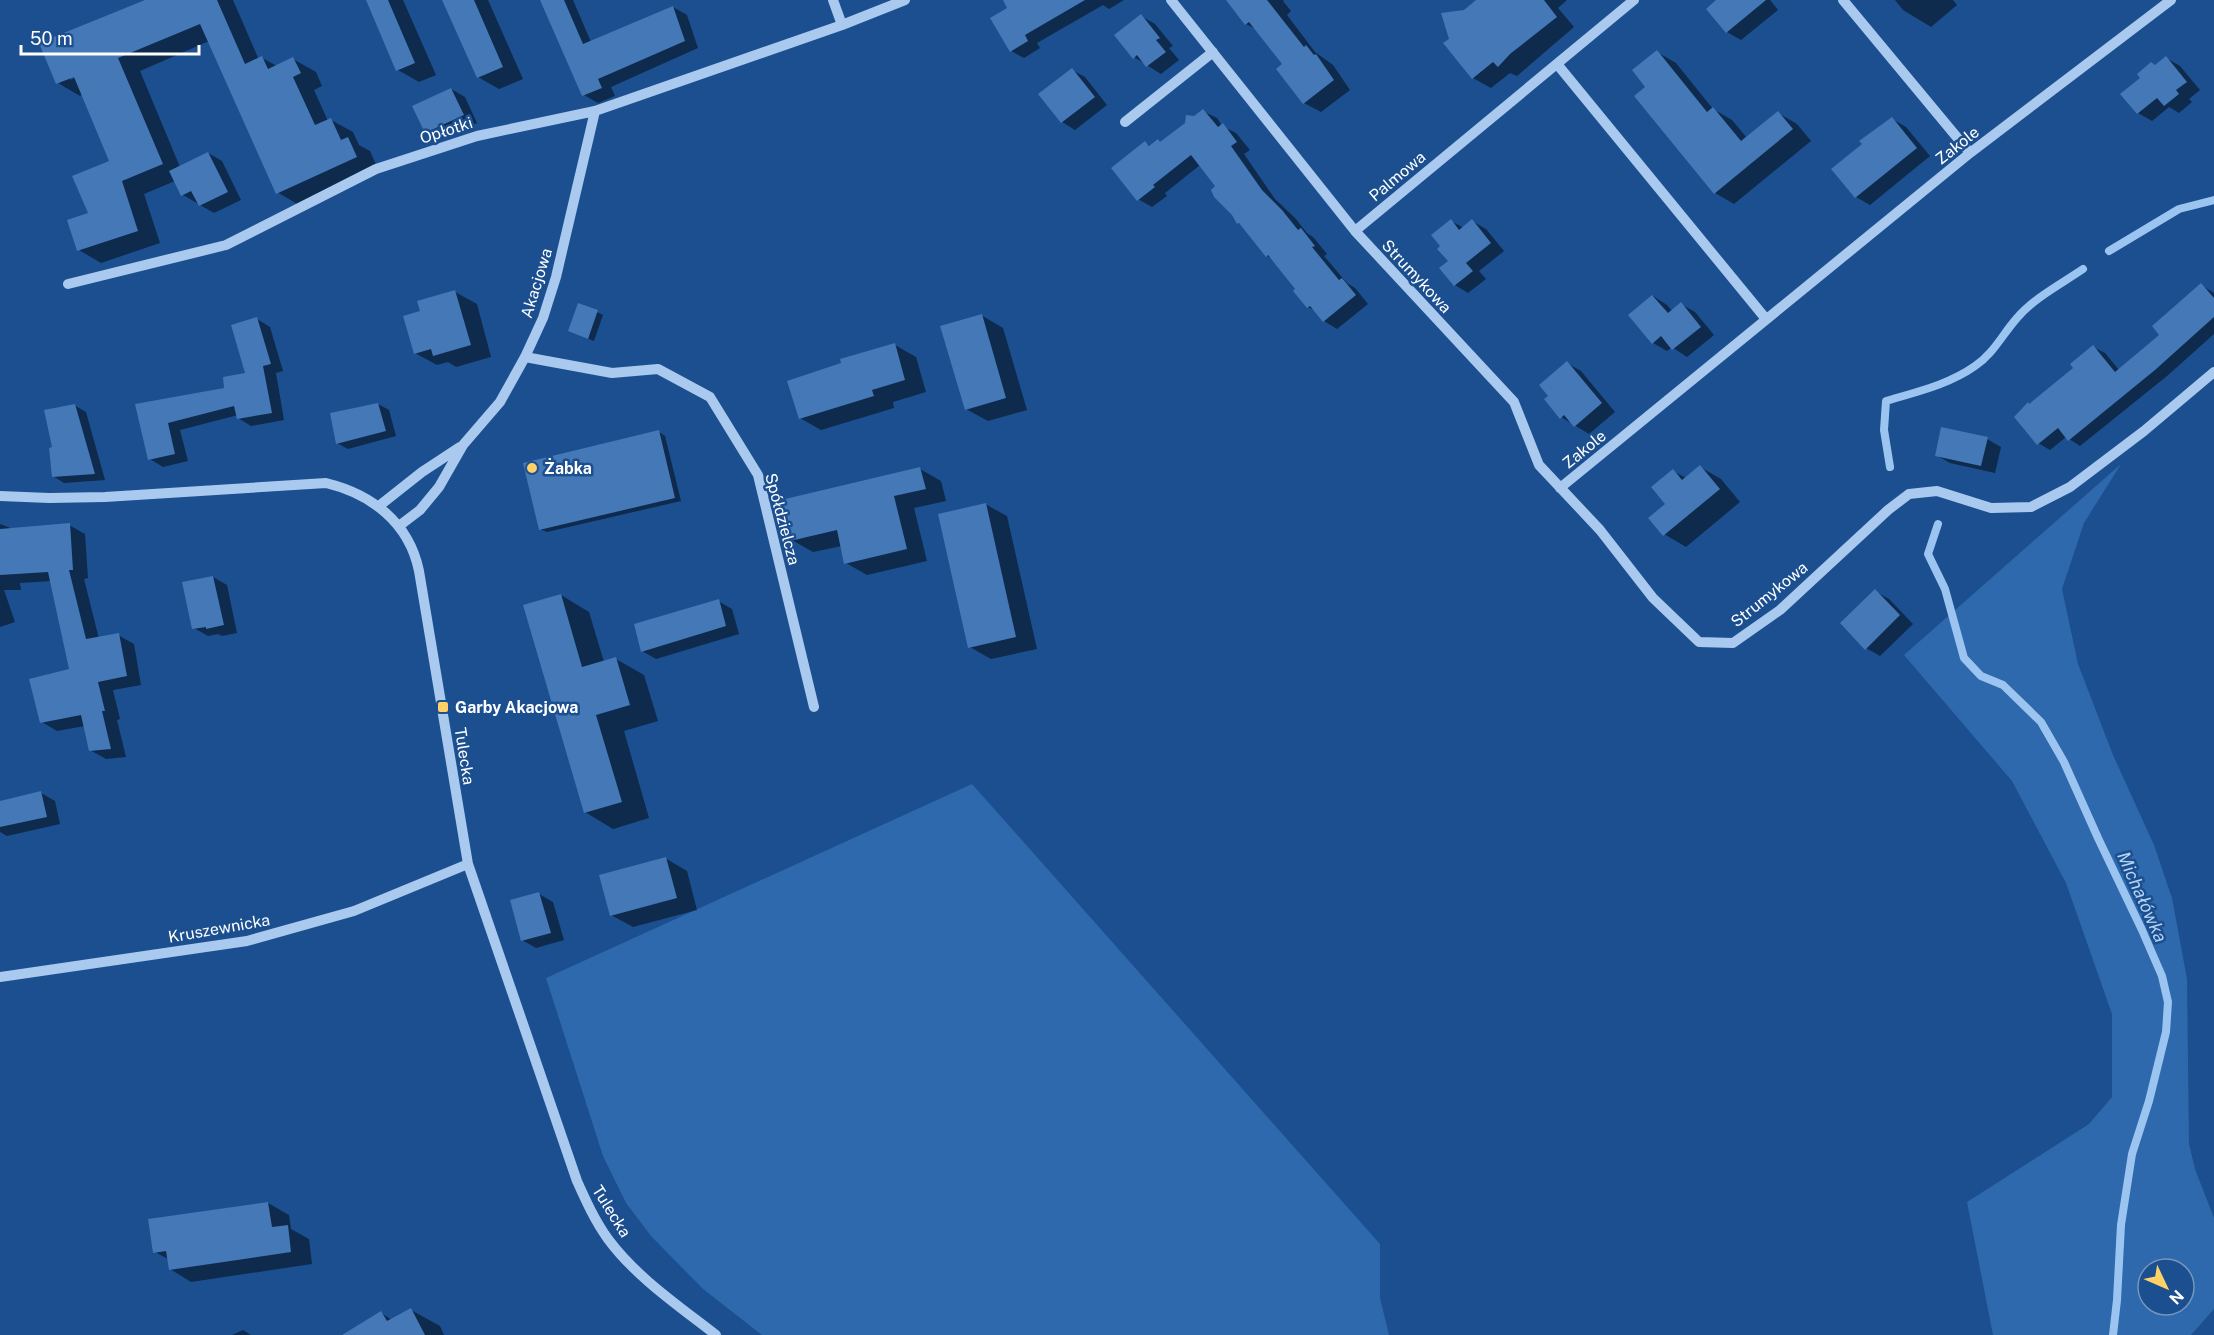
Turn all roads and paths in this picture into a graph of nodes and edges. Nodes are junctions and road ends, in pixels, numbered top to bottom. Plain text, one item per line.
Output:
1 (833, 0) edge
2 (904, 0) edge
3 (1171, 0) edge
4 (1635, 0) edge
5 (1843, 0) edge
6 (2171, 0) edge
7 (842, 24) junction
8 (1214, 52) junction
9 (1557, 64) junction
10 (595, 111) junction
11 (1125, 122) dead end
12 (1970, 153) junction
13 (1355, 231) junction
14 (68, 284) dead end
15 (1766, 319) junction
16 (525, 357) junction
17 (2214, 372) edge
18 (463, 445) junction
19 (1560, 488) junction
20 (0, 496) edge
21 (379, 506) junction
22 (399, 526) junction
23 (814, 708) dead end
24 (468, 864) junction
25 (0, 977) edge
26 (716, 1335) edge

1 - 7 street
2 - 7 street, Opłotki
3 - 8 street
4 - 9 street, Palmowa
5 - 12 street
6 - 12 street, Zakole
7 - 10 street, Opłotki
8 - 11 street
8 - 13 street
9 - 13 street, Palmowa
9 - 15 street
10 - 14 street, Opłotki
10 - 16 street, Akacjowa
12 - 15 street, Zakole
13 - 19 street, Strumykowa
15 - 19 street, Zakole
16 - 18 street, Akacjowa
16 - 23 street, Spółdzielcza
17 - 19 street, Strumykowa
18 - 21 street, Akacjowa
18 - 22 street, Akacjowa
20 - 21 street, Tulecka
21 - 22 street, Tulecka
22 - 24 street, Tulecka
24 - 25 street, Kruszewnicka
24 - 26 street, Tulecka

